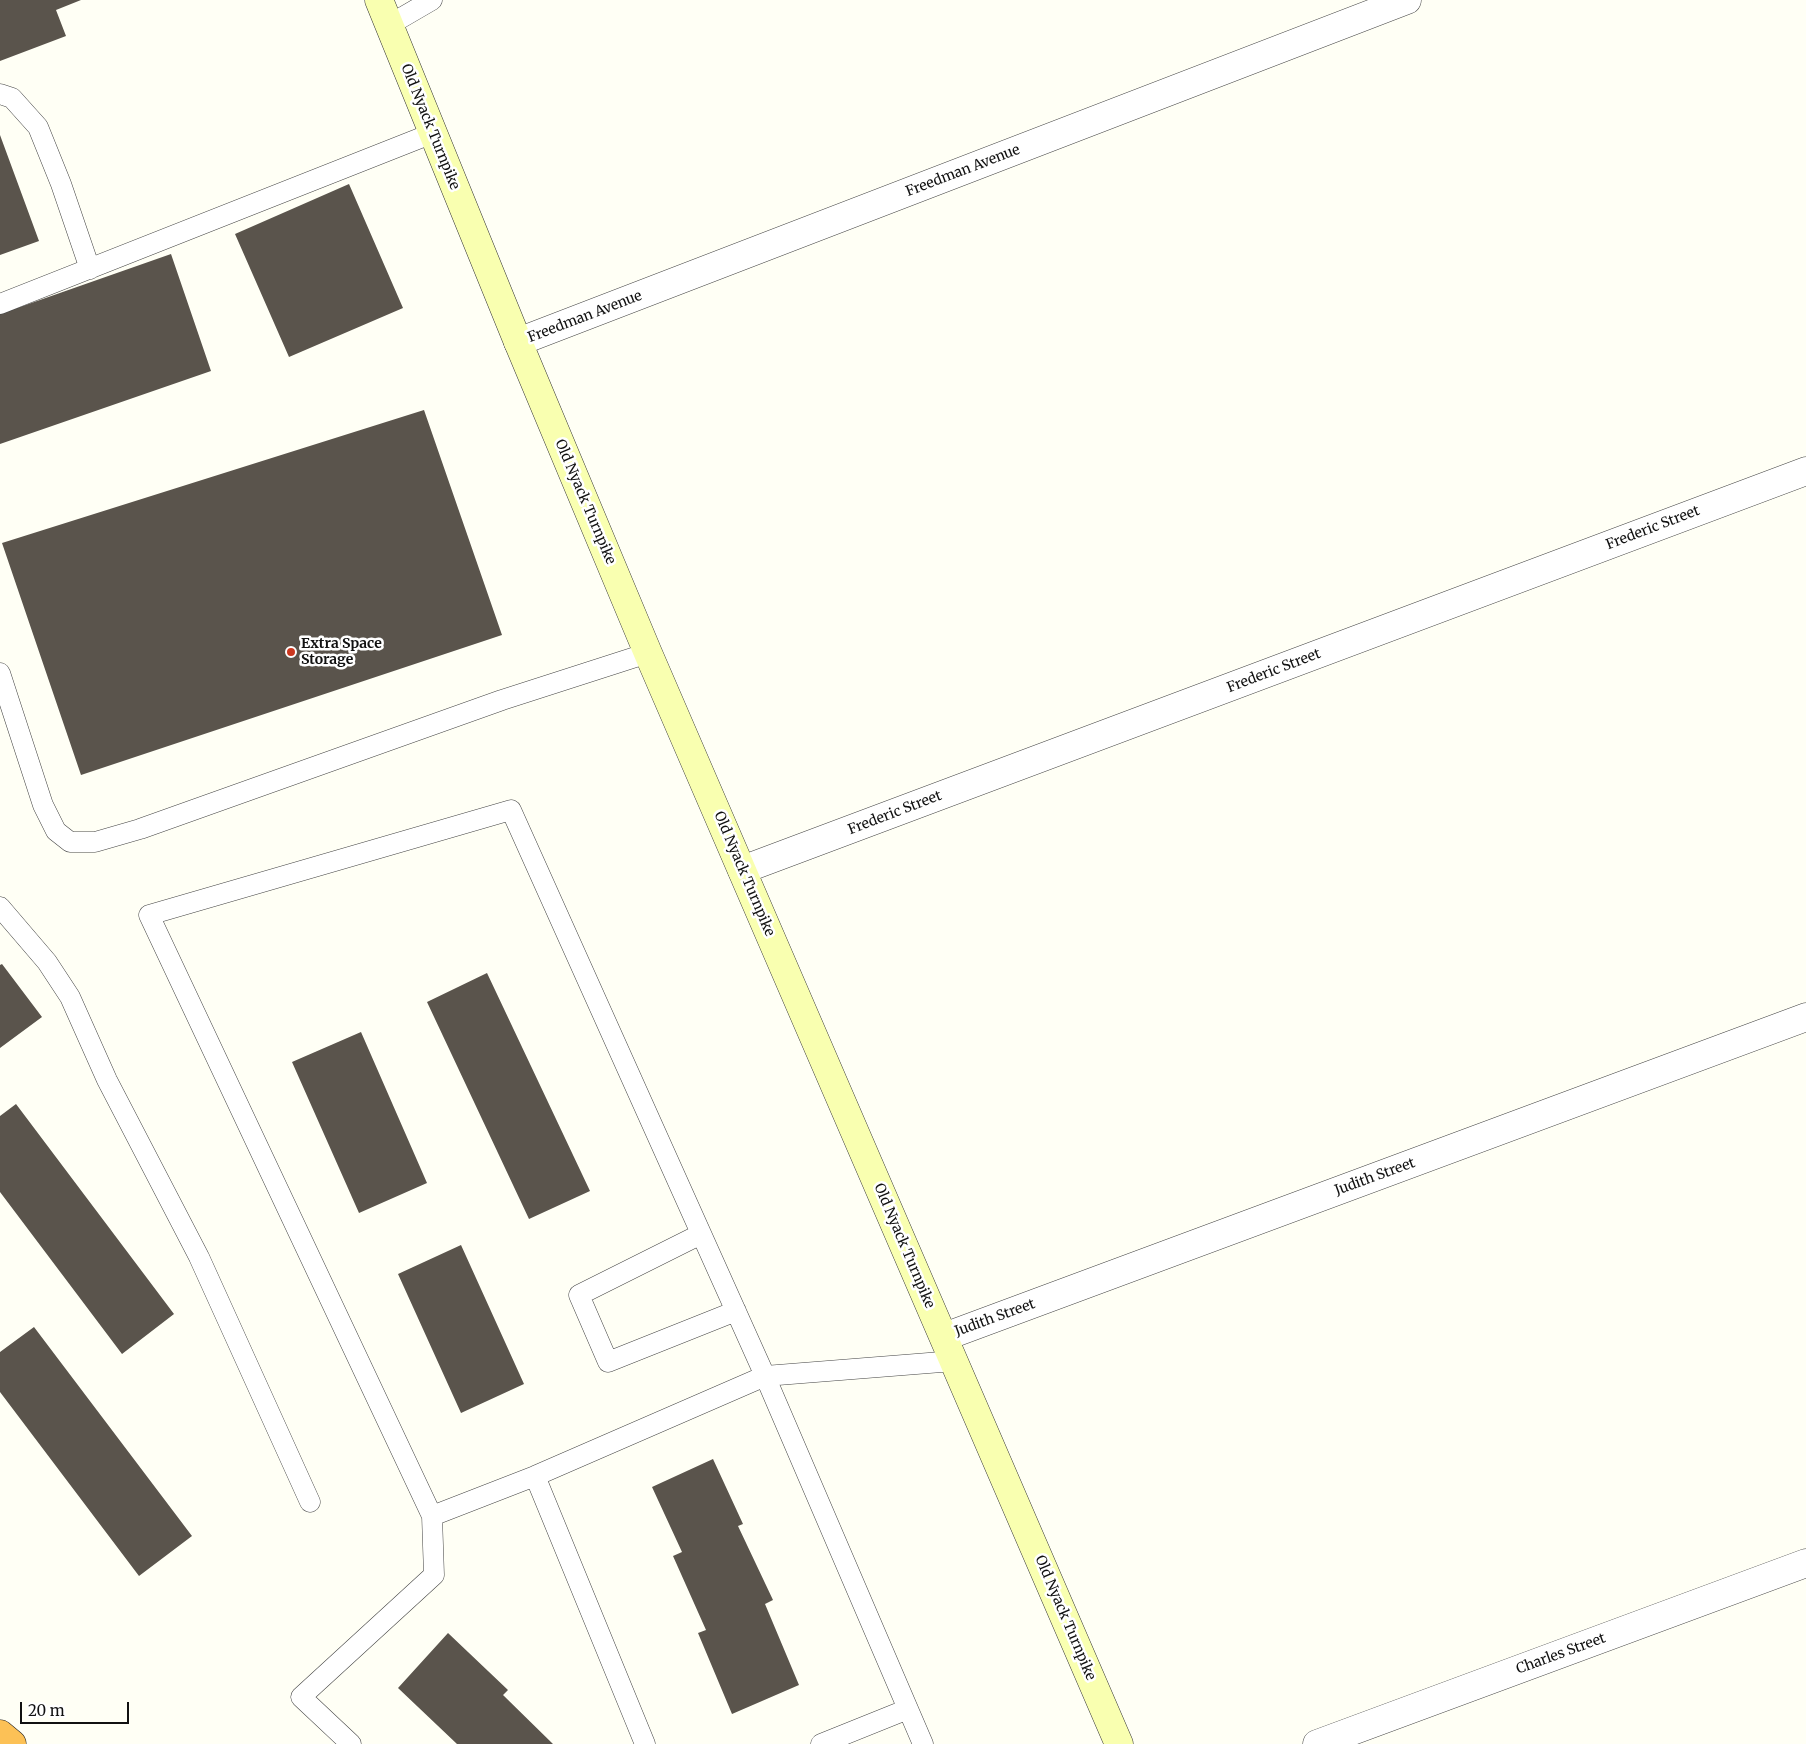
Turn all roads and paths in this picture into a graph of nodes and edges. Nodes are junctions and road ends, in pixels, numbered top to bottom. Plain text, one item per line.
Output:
1 (379, 0) edge
2 (432, 0) edge
3 (1407, 0) edge
4 (389, 26) junction
5 (0, 94) edge
6 (432, 133) junction
7 (90, 269) junction
8 (0, 304) edge
9 (518, 342) junction
10 (1806, 471) edge
11 (648, 653) junction
12 (0, 674) edge
13 (742, 870) junction
14 (0, 907) edge
15 (1806, 1017) edge
16 (701, 1234) junction
17 (736, 1311) junction
18 (949, 1349) junction
19 (765, 1376) junction
20 (535, 1476) junction
21 (310, 1502) dead end
22 (432, 1516) junction
23 (1806, 1564) edge
24 (908, 1709) junction
25 (0, 1734) edge
26 (12, 1744) edge
27 (351, 1744) edge
28 (645, 1744) edge
29 (821, 1744) edge
30 (923, 1744) edge
31 (1119, 1744) edge
32 (1317, 1744) edge

1 - 4 street, Old Nyack Turnpike
2 - 4 lane
3 - 9 street, Freedman Avenue
4 - 6 street, Old Nyack Turnpike
5 - 7 lane
6 - 7 lane
6 - 9 street, Old Nyack Turnpike
7 - 8 lane
9 - 11 street, Old Nyack Turnpike
10 - 13 street, Frederic Street
11 - 12 lane
11 - 13 street, Old Nyack Turnpike
13 - 18 street, Old Nyack Turnpike
14 - 21 lane
15 - 18 street, Judith Street
16 - 17 lane
16 - 17 lane
16 - 22 lane
17 - 19 lane
18 - 19 lane
18 - 31 street, Old Nyack Turnpike
19 - 20 lane
19 - 24 lane
20 - 22 lane
20 - 28 lane
22 - 27 lane
23 - 32 street, Charles Street
24 - 29 lane
24 - 30 lane
25 - 26 highway

